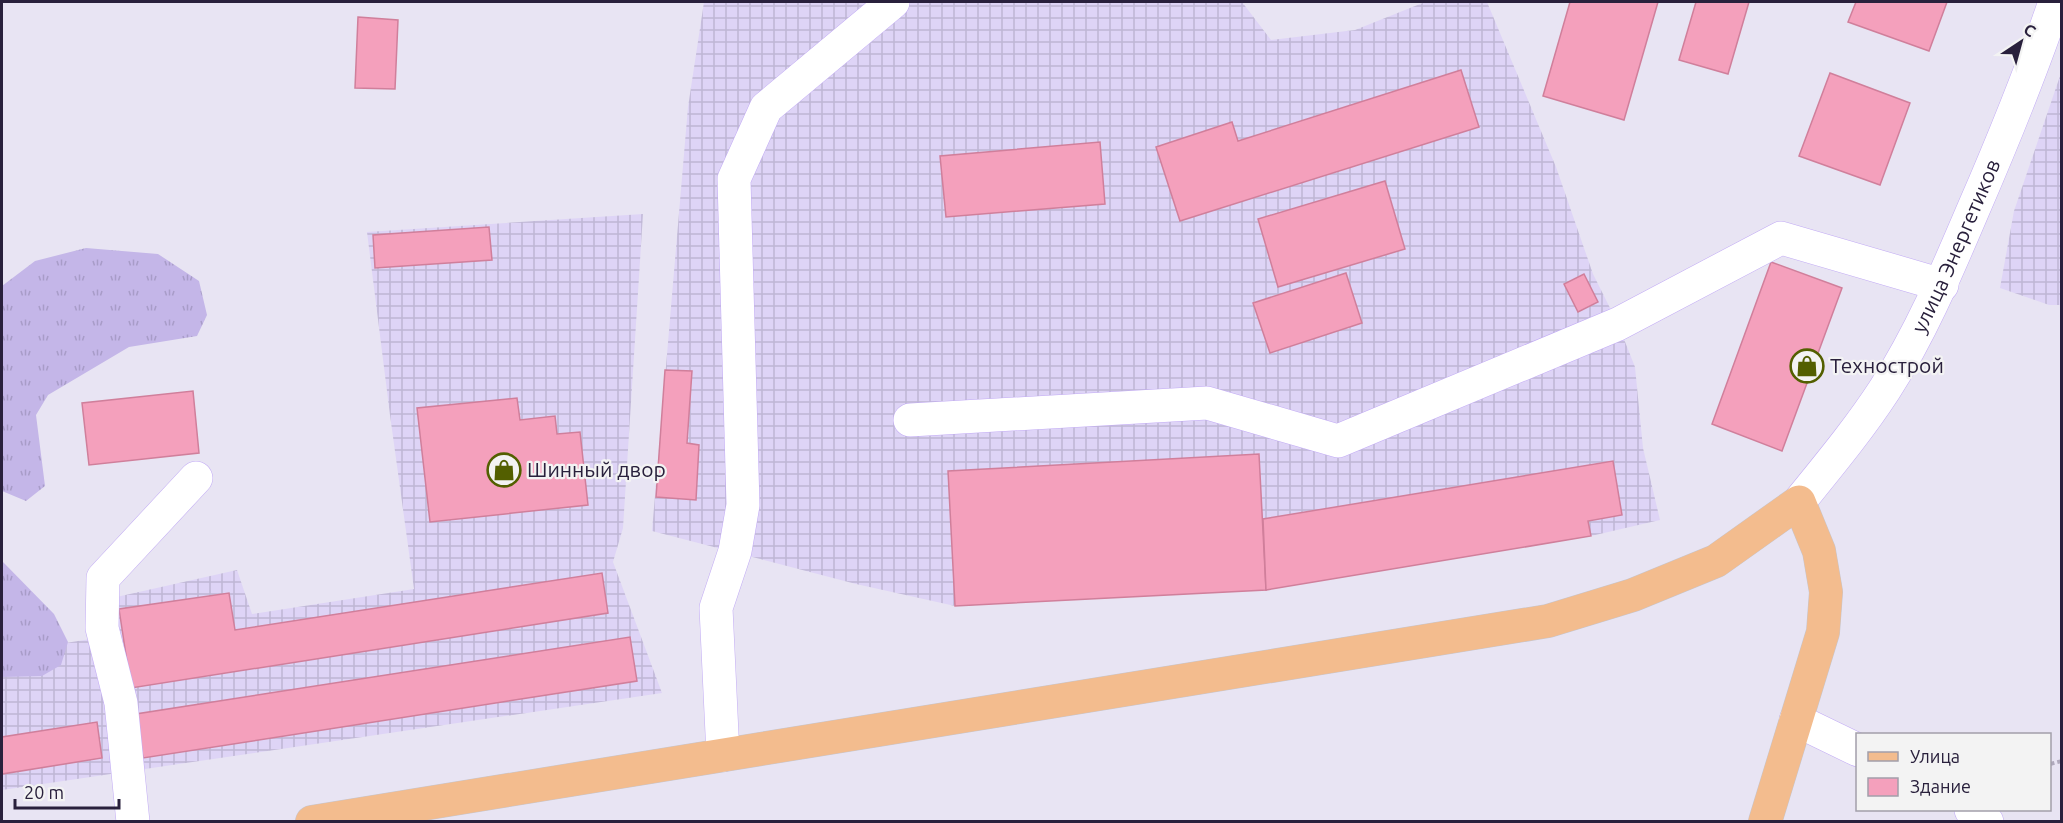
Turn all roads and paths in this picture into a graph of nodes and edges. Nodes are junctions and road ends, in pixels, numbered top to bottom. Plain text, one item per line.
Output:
1 (893, 2) edge
2 (2055, 2) edge
3 (1942, 285) junction
4 (910, 420) dead end
5 (196, 478) dead end
6 (1799, 502) junction
7 (1796, 720) junction
8 (1856, 750) edge
9 (723, 755) junction
10 (1972, 811) edge
11 (133, 822) edge
12 (312, 822) edge
13 (1765, 822) edge
14 (1987, 822) edge

1 - 9 street
2 - 3 street, улица Энергетиков
3 - 4 street
3 - 6 street, улица Энергетиков
5 - 11 street
6 - 7 main road
6 - 9 main road
7 - 8 street
7 - 13 main road
9 - 12 main road
10 - 14 street

